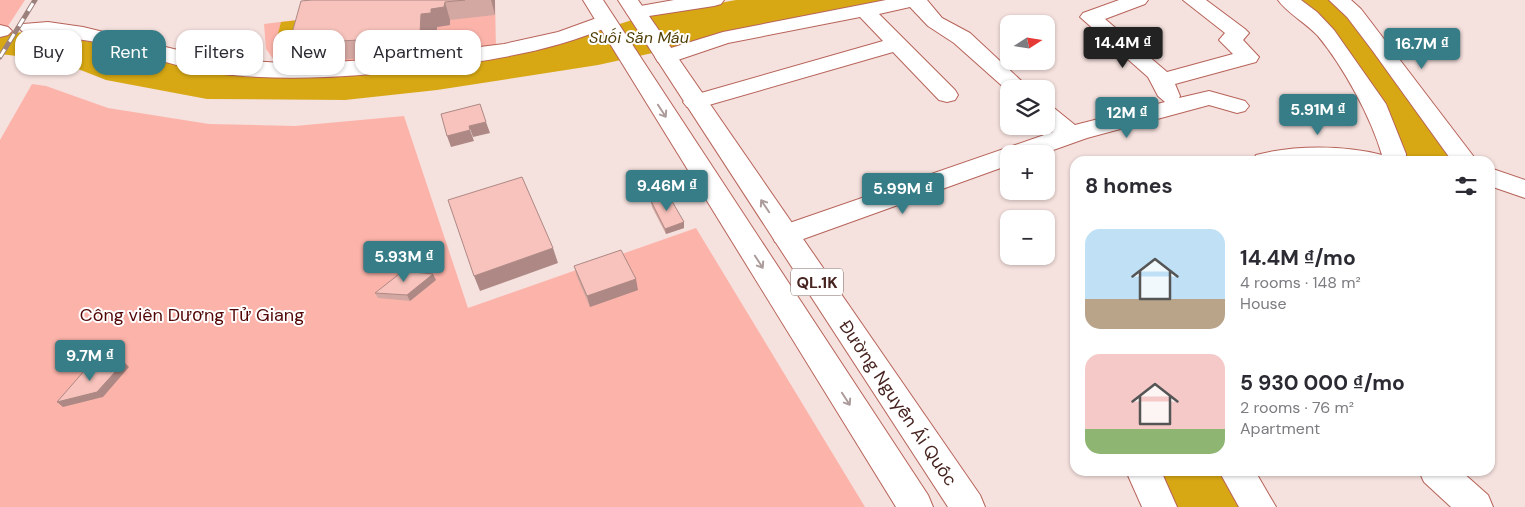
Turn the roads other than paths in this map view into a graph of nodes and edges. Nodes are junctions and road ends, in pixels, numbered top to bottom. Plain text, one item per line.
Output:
1 (593, 0) edge
2 (714, 0) edge
3 (915, 0) edge
4 (1138, 0) edge
5 (1193, 0) edge
6 (1288, 0) edge
7 (1339, 0) edge
8 (632, 6) edge
9 (863, 9) junction
10 (606, 21) junction
11 (30, 28) dead end
12 (897, 44) junction
13 (666, 57) junction
14 (1009, 80) edge
15 (1162, 80) junction
16 (947, 95) dead end
17 (695, 102) junction
18 (1173, 106) junction
19 (1237, 106) dead end
20 (1055, 121) edge
21 (1071, 135) junction
22 (1042, 145) edge
23 (1394, 156) edge
24 (1461, 156) edge
25 (1000, 159) edge
26 (1495, 178) edge
27 (1525, 189) edge
28 (785, 235) junction
29 (1145, 476) edge
30 (1239, 476) edge
31 (1442, 476) edge
32 (916, 507) edge
33 (968, 507) edge
34 (1160, 507) edge
35 (1259, 507) edge
36 (1476, 507) edge

1 - 10 street, QL.1K
2 - 8 street
3 - 9 street
3 - 14 street
4 - 15 street
5 - 15 street
6 - 23 street
7 - 24 street
8 - 13 street, Đường Nguyễn Ái Quốc / QL.1K
9 - 12 street
9 - 13 street
10 - 11 street
10 -> 32 street, QL.1K
12 - 16 street
12 - 17 street
13 - 17 street, Đường Nguyễn Ái Quốc / QL.1K
15 - 18 street
28 -> 17 street, Đường Nguyễn Ái Quốc / QL.1K
18 - 19 street
18 - 21 street
20 - 21 street
21 - 22 street
25 - 28 street
26 - 27 street
28 - 33 street, Đường Nguyễn Ái Quốc / QL.1K
29 - 34 street
30 - 35 street
31 - 36 street

